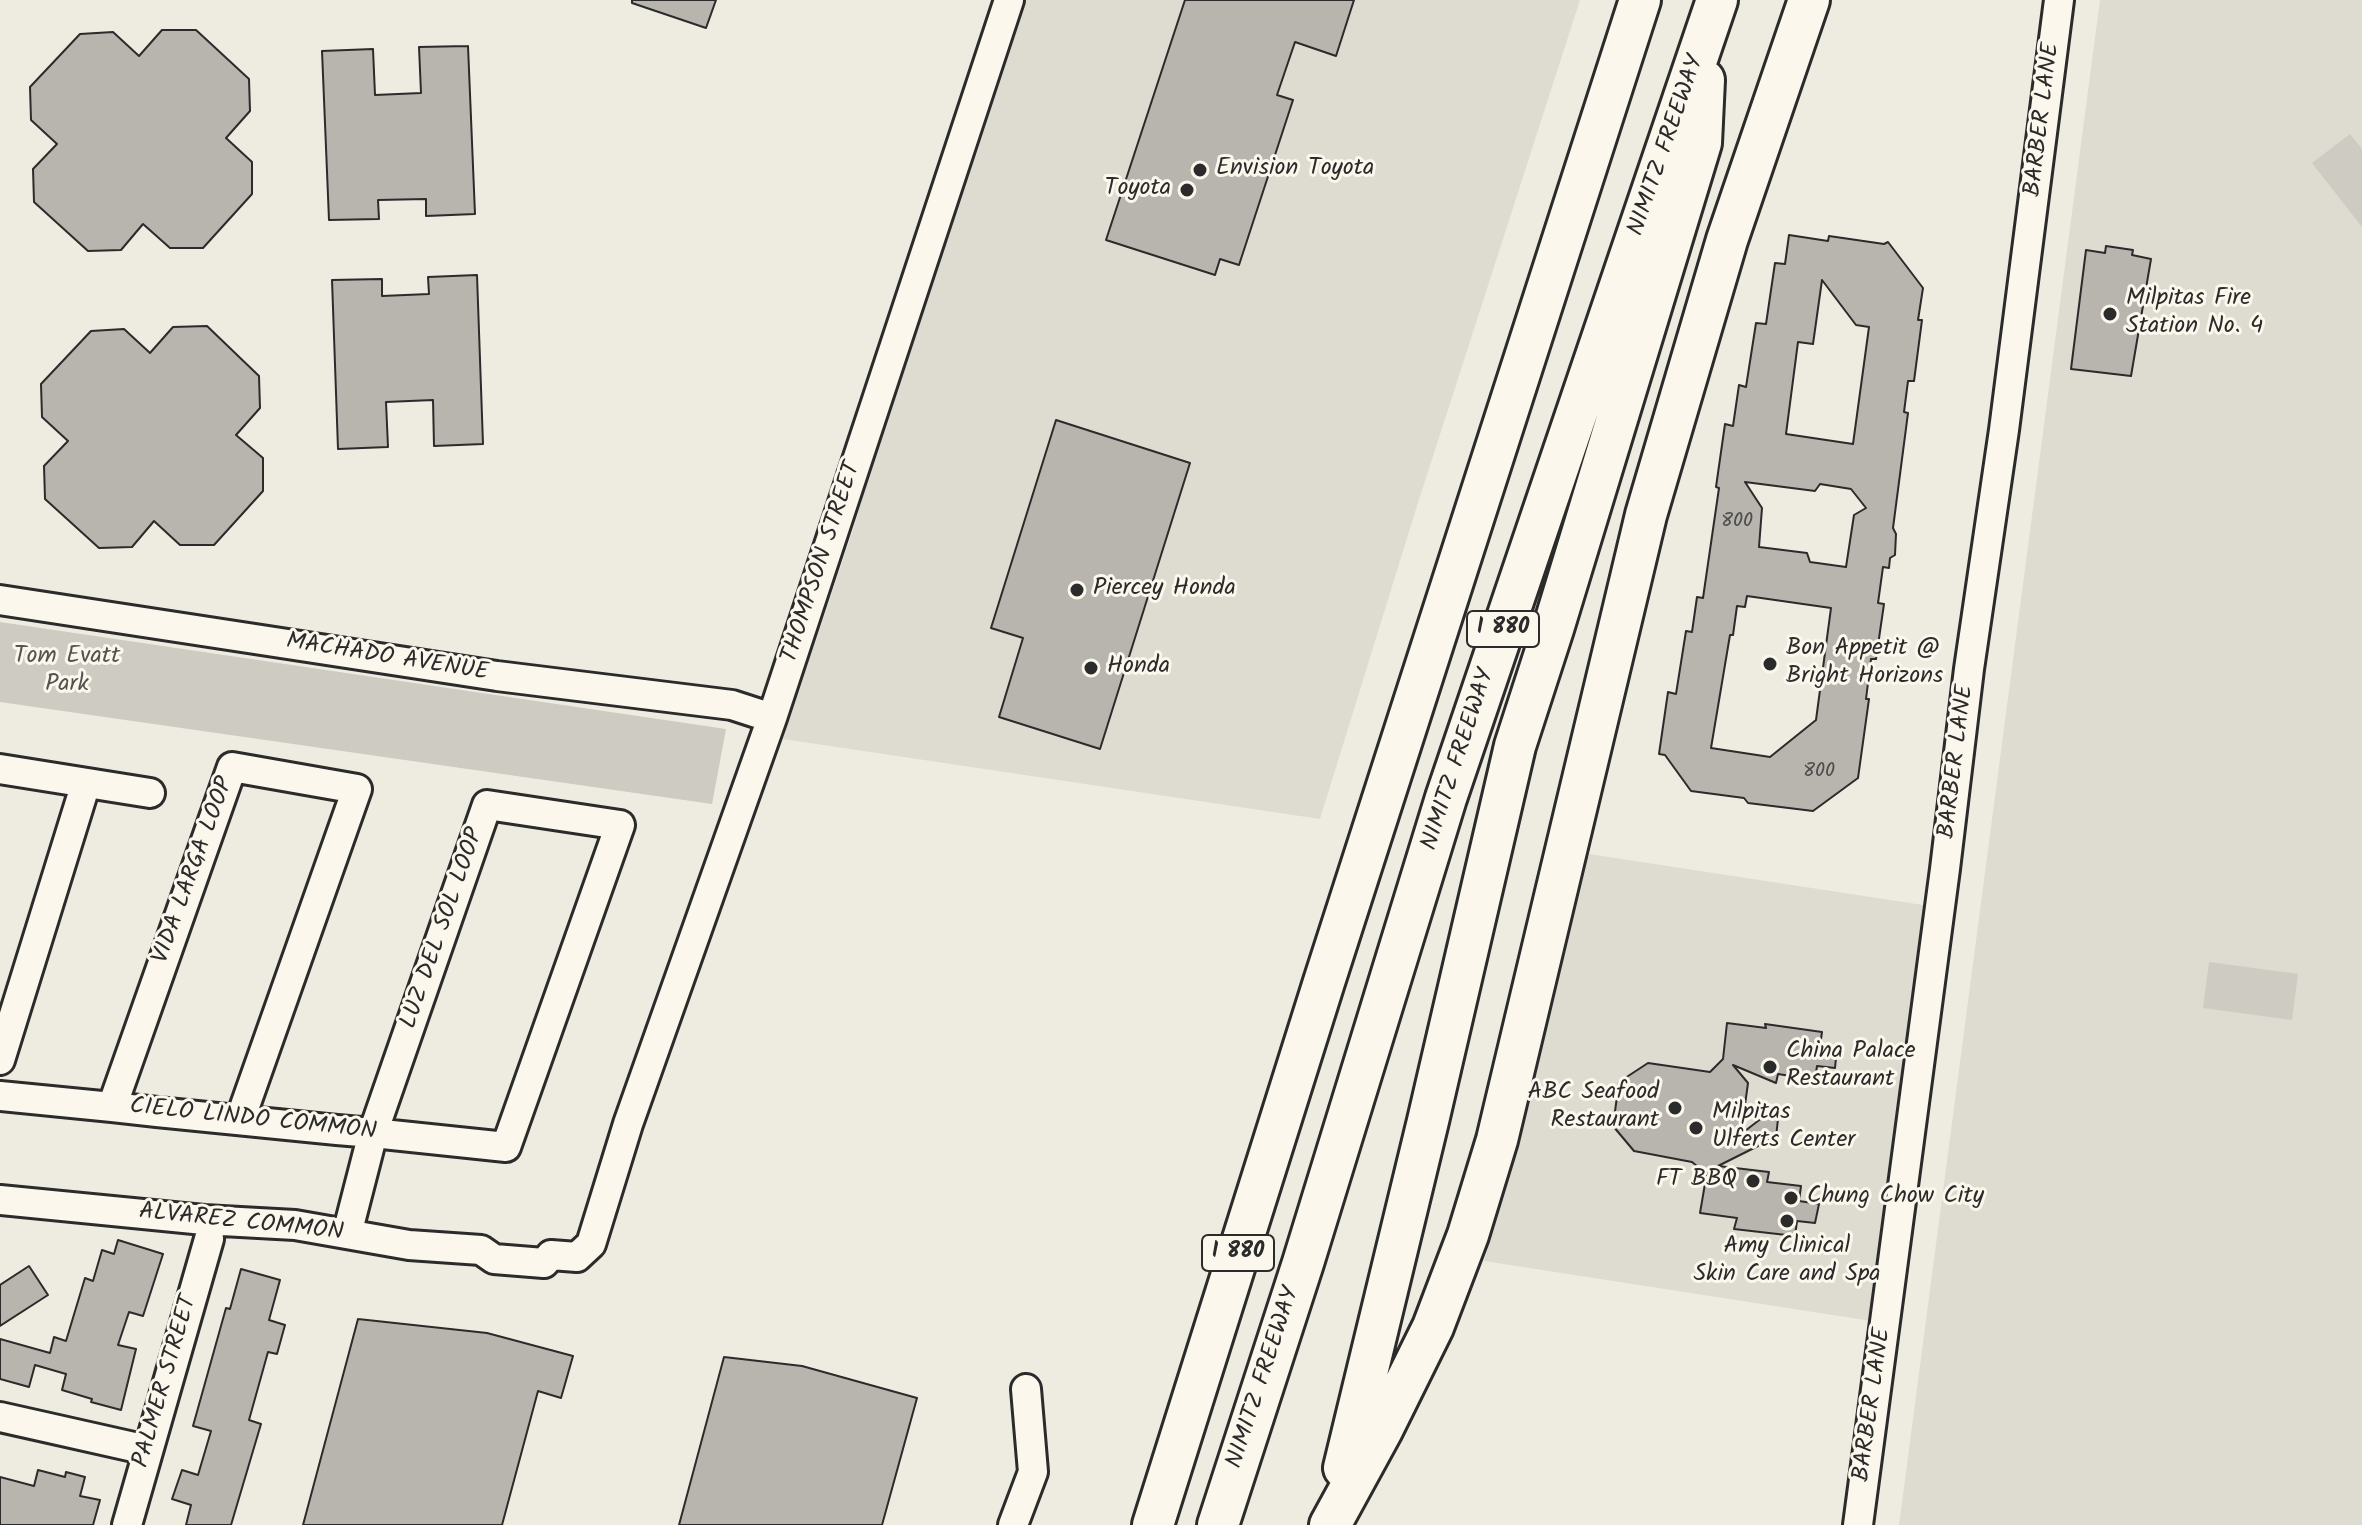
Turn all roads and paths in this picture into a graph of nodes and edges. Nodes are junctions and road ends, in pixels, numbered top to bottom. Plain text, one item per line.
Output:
1 (1009, 0) edge
2 (1640, 0) edge
3 (1809, 0) edge
4 (2059, 0) edge
5 (1712, 15) edge
6 (0, 600) edge
7 (772, 718) junction
8 (0, 769) edge
9 (86, 783) junction
10 (150, 793) dead end
11 (0, 1060) edge
12 (0, 1096) edge
13 (112, 1107) junction
14 (240, 1120) junction
15 (373, 1133) junction
16 (506, 1147) joint
17 (0, 1200) edge
18 (347, 1234) junction
19 (209, 1239) dead end
20 (573, 1252) joint
21 (1026, 1389) dead end
22 (0, 1417) edge
23 (147, 1450) junction
24 (127, 1525) edge
25 (1013, 1525) edge
26 (1153, 1525) edge
27 (1218, 1525) edge
28 (1328, 1525) edge
29 (1858, 1525) edge

1 - 7 street, THOMPSON STREET
2 - 26 highway, I 880
3 - 28 highway
4 - 29 street, BARBER LANE
5 - 27 highway, NIMITZ FREEWAY / I 880
5 - 28 highway
6 - 7 street, MACHADO AVENUE
7 - 20 street, THOMPSON STREET
8 - 9 street
9 - 10 street
9 - 11 street
12 - 13 street, CIELO LINDO COMMON
13 - 14 street, CIELO LINDO COMMON
13 - 14 street, VIDA LARGA LOOP
14 - 15 street, CIELO LINDO COMMON
15 - 16 street, CIELO LINDO COMMON
15 - 16 street, LUZ DEL SOL LOOP
15 - 18 street, LUZ DEL SOL LOOP
17 - 18 street, ALVAREZ COMMON
18 - 20 street, ALVAREZ COMMON
19 - 23 street, PALMER STREET
21 - 25 street
22 - 23 street
23 - 24 street, PALMER STREET

